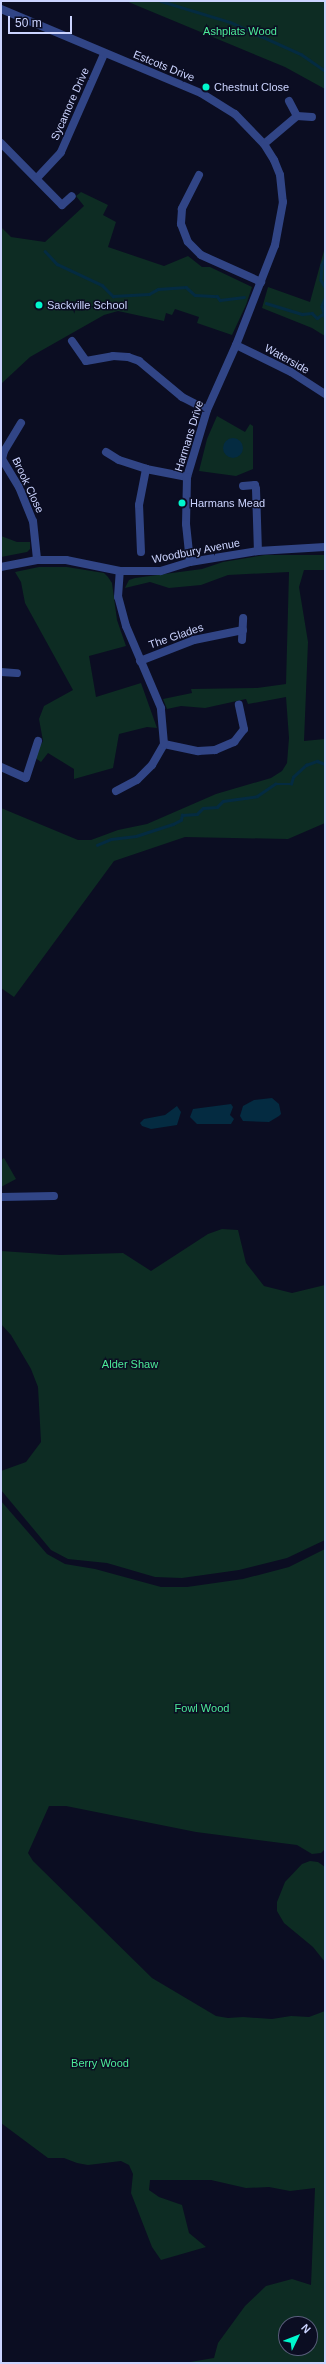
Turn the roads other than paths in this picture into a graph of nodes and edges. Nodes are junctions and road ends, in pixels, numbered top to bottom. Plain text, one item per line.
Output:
1 (1, 9) edge
2 (104, 54) junction
3 (289, 101) dead end
4 (297, 116) junction
5 (312, 117) dead end
6 (1, 143) edge
7 (264, 144) junction
8 (199, 175) dead end
9 (37, 178) junction
10 (72, 196) dead end
11 (261, 282) junction
12 (72, 341) dead end
13 (236, 345) junction
14 (325, 394) edge
15 (207, 410) junction
16 (21, 423) dead end
17 (106, 452) dead end
18 (146, 470) junction
19 (187, 476) junction
20 (243, 486) dead end
21 (325, 546) edge
22 (258, 551) junction
23 (141, 552) dead end
24 (37, 560) junction
25 (190, 562) junction
26 (1, 567) edge
27 (120, 571) junction
28 (243, 618) dead end
29 (243, 630) junction
30 (242, 640) dead end
31 (140, 661) junction
32 (1, 672) edge
33 (17, 673) dead end
34 (239, 705) dead end
35 (38, 741) dead end
36 (164, 744) junction
37 (1, 767) edge
38 (116, 791) dead end
39 (54, 1196) dead end
40 (1, 1197) edge

1 - 2 street, Estcots Drive
2 - 7 street, Estcots Drive
2 - 9 street, Sycamore Drive
3 - 4 street
4 - 5 street
4 - 7 street
6 - 9 street
7 - 11 street, Estcots Drive
8 - 11 street
9 - 10 street
11 - 13 street, Estcots Drive
12 - 15 street
13 - 14 street, Waterside
13 - 15 street, Harmans Drive
15 - 19 street, Harmans Drive
16 - 24 street, Brook Close
17 - 18 street
18 - 19 street
18 - 23 street
19 - 25 street, Harmans Drive
20 - 22 street
21 - 22 street, Woodbury Avenue
22 - 25 street, Woodbury Avenue
24 - 26 street, Woodbury Avenue
24 - 27 street, Woodbury Avenue
25 - 27 street, Woodbury Avenue
27 - 31 street, The Glades
28 - 29 street
29 - 30 street
29 - 31 street, The Glades
31 - 36 street, The Glades
32 - 33 street
34 - 36 street
35 - 37 street
36 - 38 street
39 - 40 street

